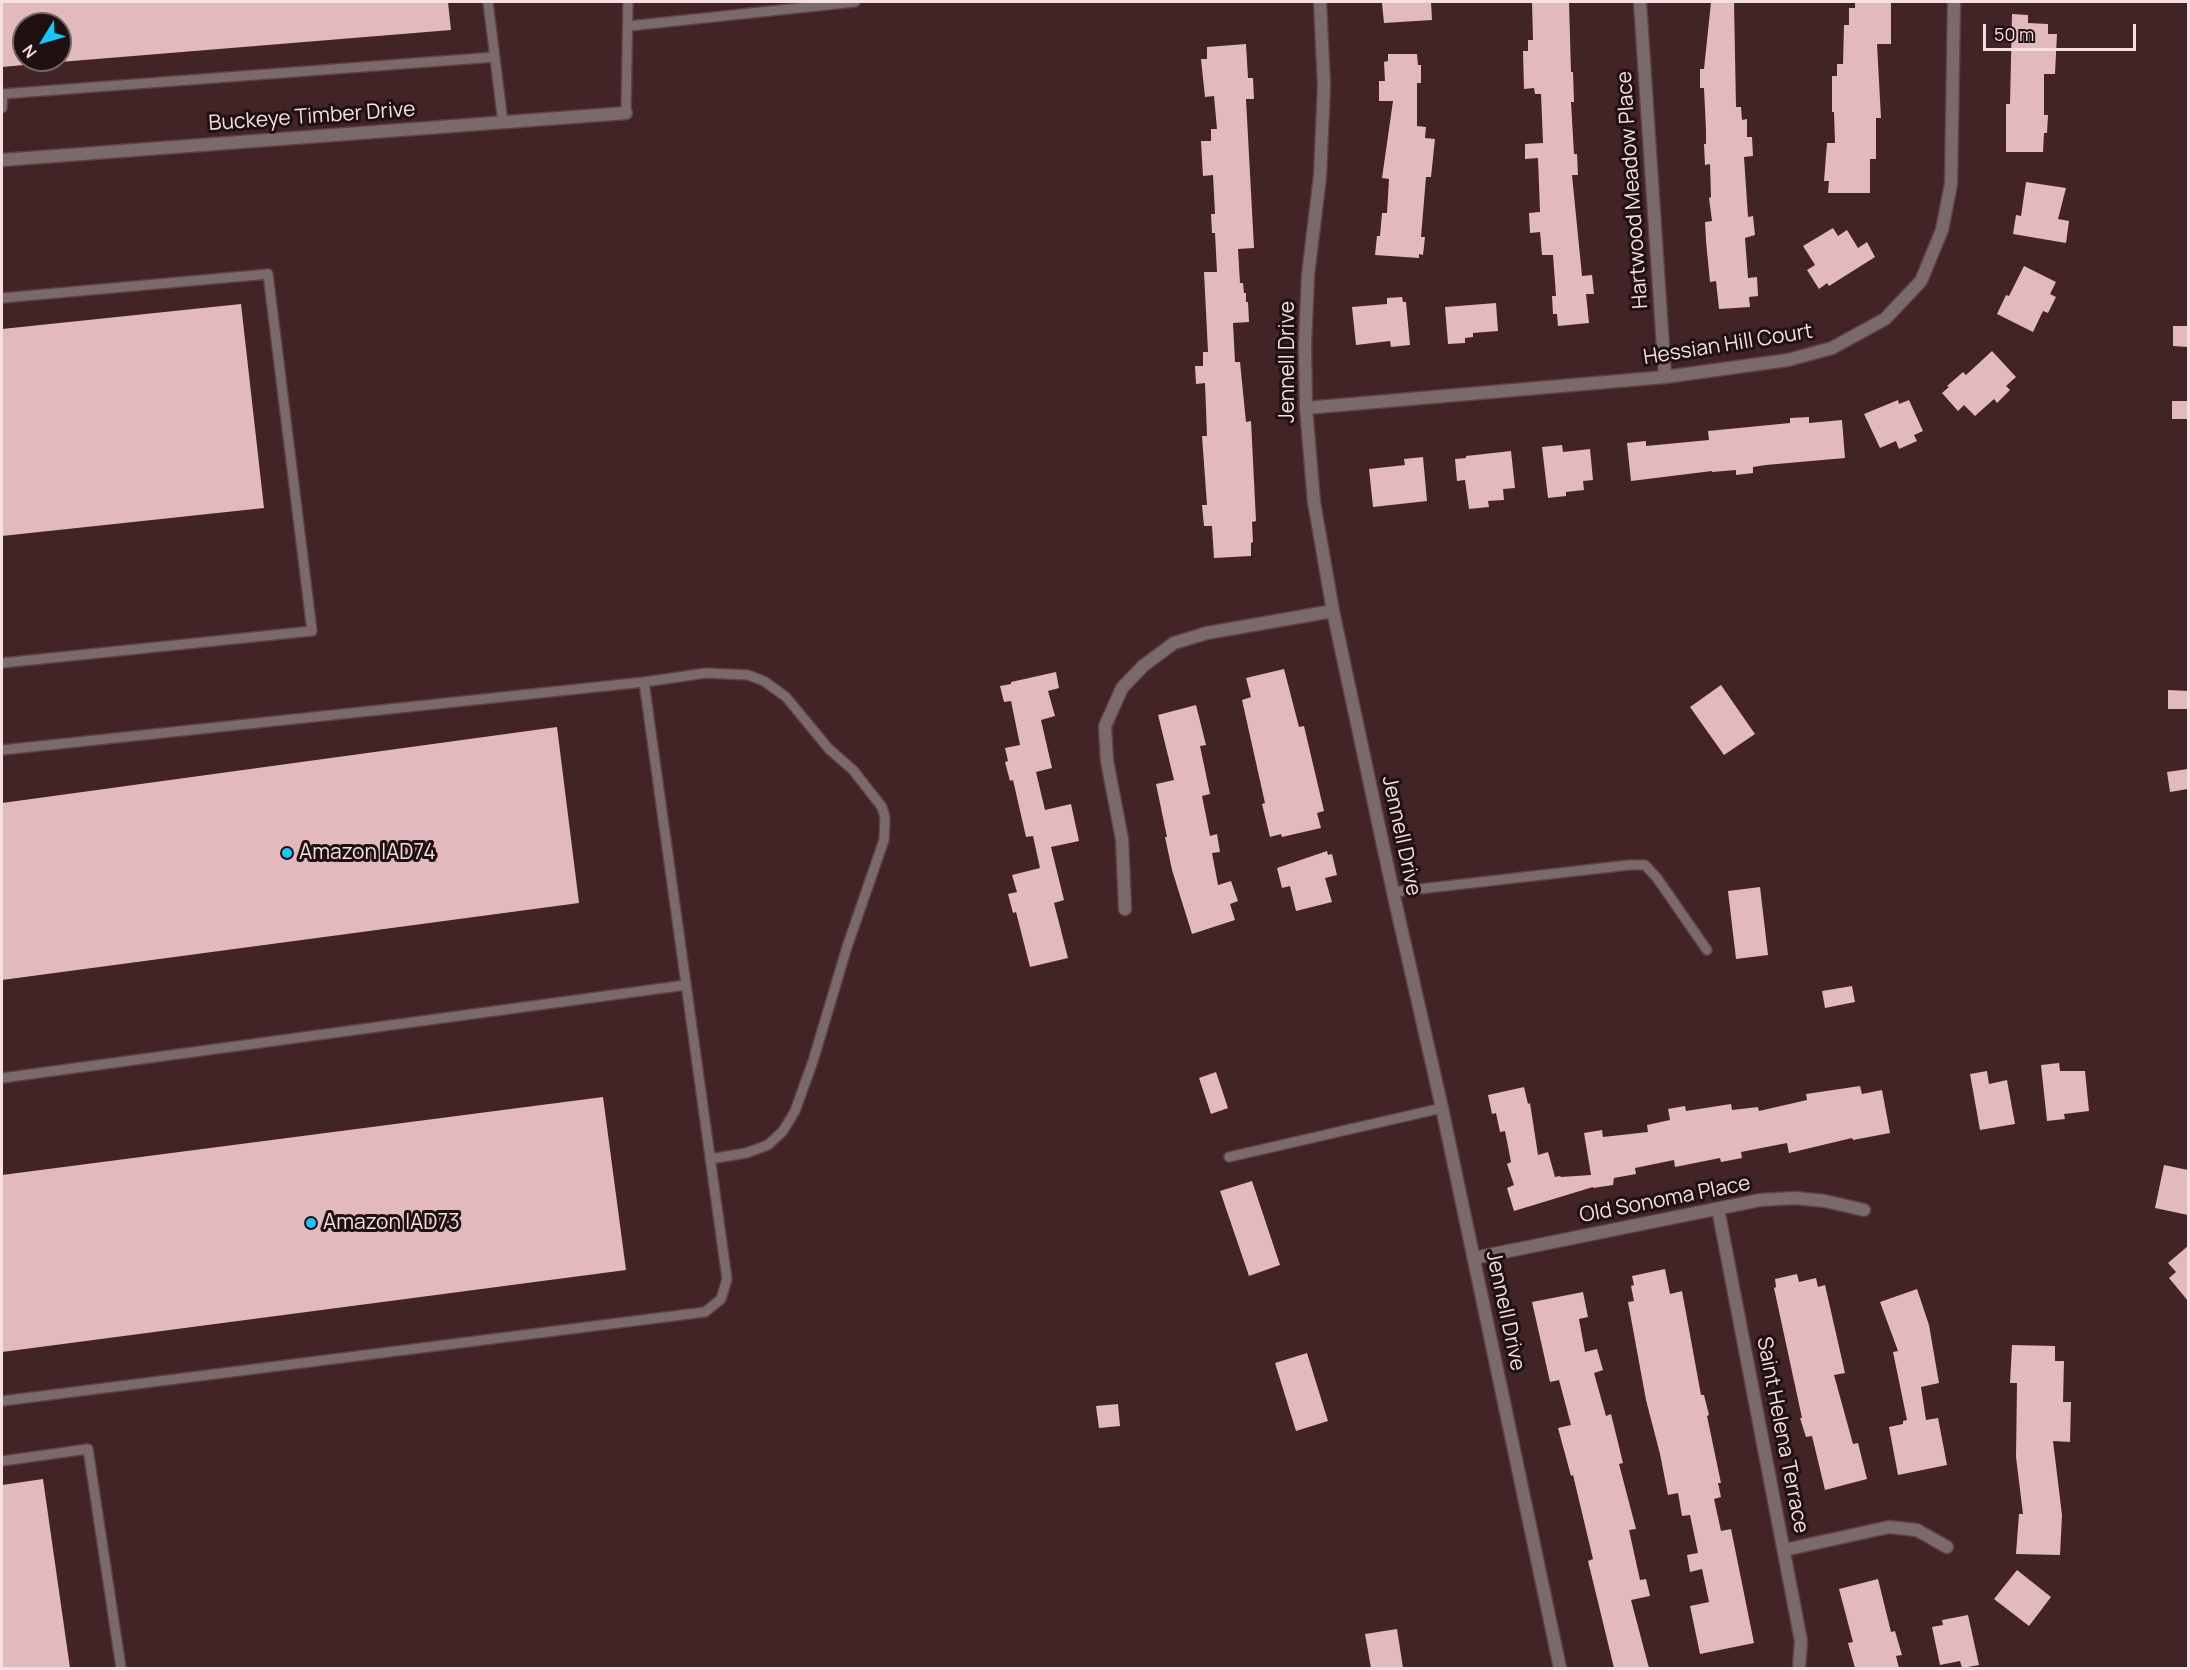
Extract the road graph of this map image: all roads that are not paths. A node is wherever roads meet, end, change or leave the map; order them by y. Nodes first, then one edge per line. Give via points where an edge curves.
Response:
1 (488, 2) edge
2 (628, 2) edge
3 (855, 2) edge
4 (1320, 2) edge
5 (1641, 2) edge
6 (1954, 2) edge
7 (629, 26) junction
8 (495, 57) junction
9 (2, 94) edge
10 (2, 108) edge
11 (626, 113) joint
12 (503, 123) junction
13 (2, 160) edge
14 (2, 298) edge
15 (1665, 377) junction
16 (1306, 408) junction
17 (1333, 611) junction
18 (2, 663) edge
19 (644, 682) junction
20 (2, 750) edge
21 (1393, 892) junction
22 (1125, 909) dead end
23 (1707, 950) dead end
24 (686, 985) junction
25 (2, 1078) edge
26 (1442, 1108) junction
27 (1229, 1157) dead end
28 (710, 1159) junction
29 (1718, 1209) junction
30 (1864, 1210) dead end
31 (1474, 1258) junction
32 (2, 1401) edge
33 (2, 1461) edge
34 (1947, 1547) dead end
35 (1784, 1550) junction
36 (121, 1668) edge
37 (1560, 1668) edge
38 (1799, 1668) edge

1 - 8 lane
2 - 7 lane
3 - 7 lane
4 - 16 street, Jennell Drive via 1324,86 1320,176 1307,298
5 - 15 street, Hartwood Meadow Place
6 - 15 street, Hessian Hill Court via 1951,184 1942,230 1921,281 1885,319 1832,348 1788,360
7 - 11 lane
8 - 9 lane
8 - 12 lane
9 - 10 lane
11 - 12 street, Buckeye Timber Drive
12 - 13 street, Buckeye Timber Drive
14 - 18 lane via 268,274 312,631
15 - 16 street, Hessian Hill Court
16 - 17 street, Jennell Drive via 1314,502
17 - 21 street, Jennell Drive
17 - 22 street via 1207,633 1174,643 1122,688 1105,726 1107,761 1123,847
19 - 20 lane
19 - 24 lane
19 - 28 lane via 706,673 748,675 764,681 786,698 853,770 885,816 884,840 795,1111 783,1131 768,1145
21 - 23 lane via 1645,865
21 - 26 street, Jennell Drive
24 - 25 lane
24 - 28 lane
26 - 27 lane
26 - 31 street, Jennell Drive
28 - 32 lane via 727,1279 722,1299 705,1312
29 - 30 street, Old Sonoma Place via 1795,1198
29 - 31 street, Old Sonoma Place
29 - 35 street, Saint Helena Terrace
31 - 37 street, Jennell Drive
33 - 36 lane via 88,1449
34 - 35 street via 1917,1530 1889,1527
35 - 38 street, Saint Helena Terrace via 1802,1641

